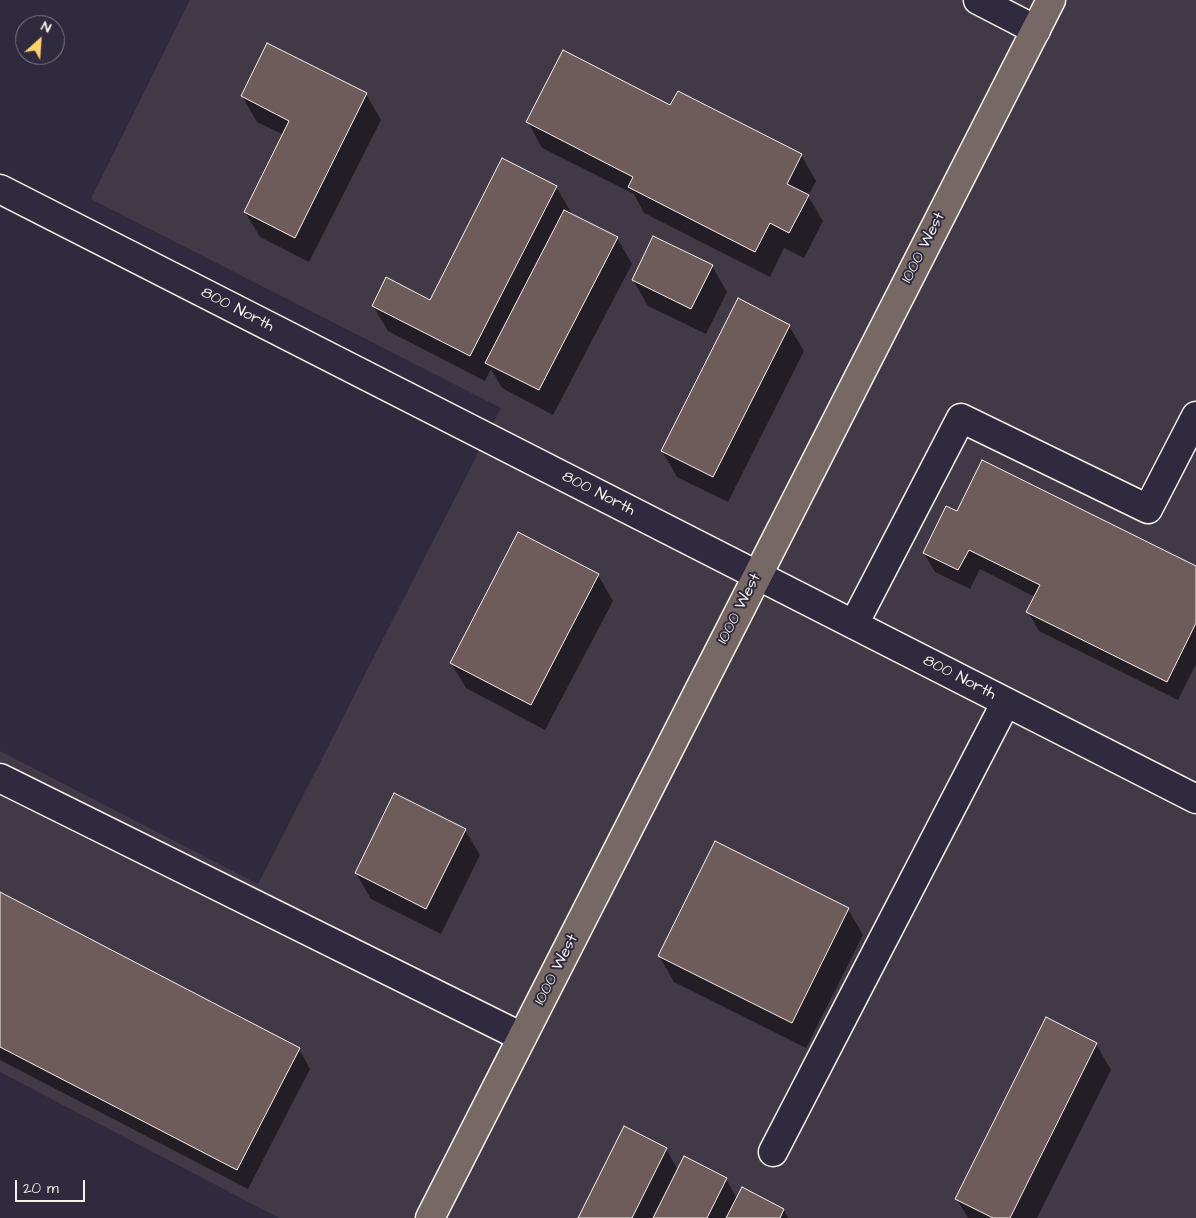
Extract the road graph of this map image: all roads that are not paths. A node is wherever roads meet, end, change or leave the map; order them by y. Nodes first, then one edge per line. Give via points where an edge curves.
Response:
1 (978, 0) edge
2 (1051, 0) edge
3 (1036, 30) junction
4 (0, 189) edge
5 (1196, 416) edge
6 (758, 575) junction
7 (854, 624) junction
8 (1006, 702) junction
9 (0, 778) edge
10 (1196, 799) edge
11 (522, 1037) junction
12 (773, 1152) dead end
13 (430, 1218) edge

1 - 3 street
2 - 3 main road, 1000 West
3 - 6 main road, 1000 West
4 - 6 street, 800 North
5 - 7 street via 1148,509 961,418
6 - 7 street, 800 North
6 - 11 main road, 1000 West
7 - 8 street, 800 North
8 - 10 street, 800 North
8 - 12 street
9 - 11 street
11 - 13 main road, 1000 West

